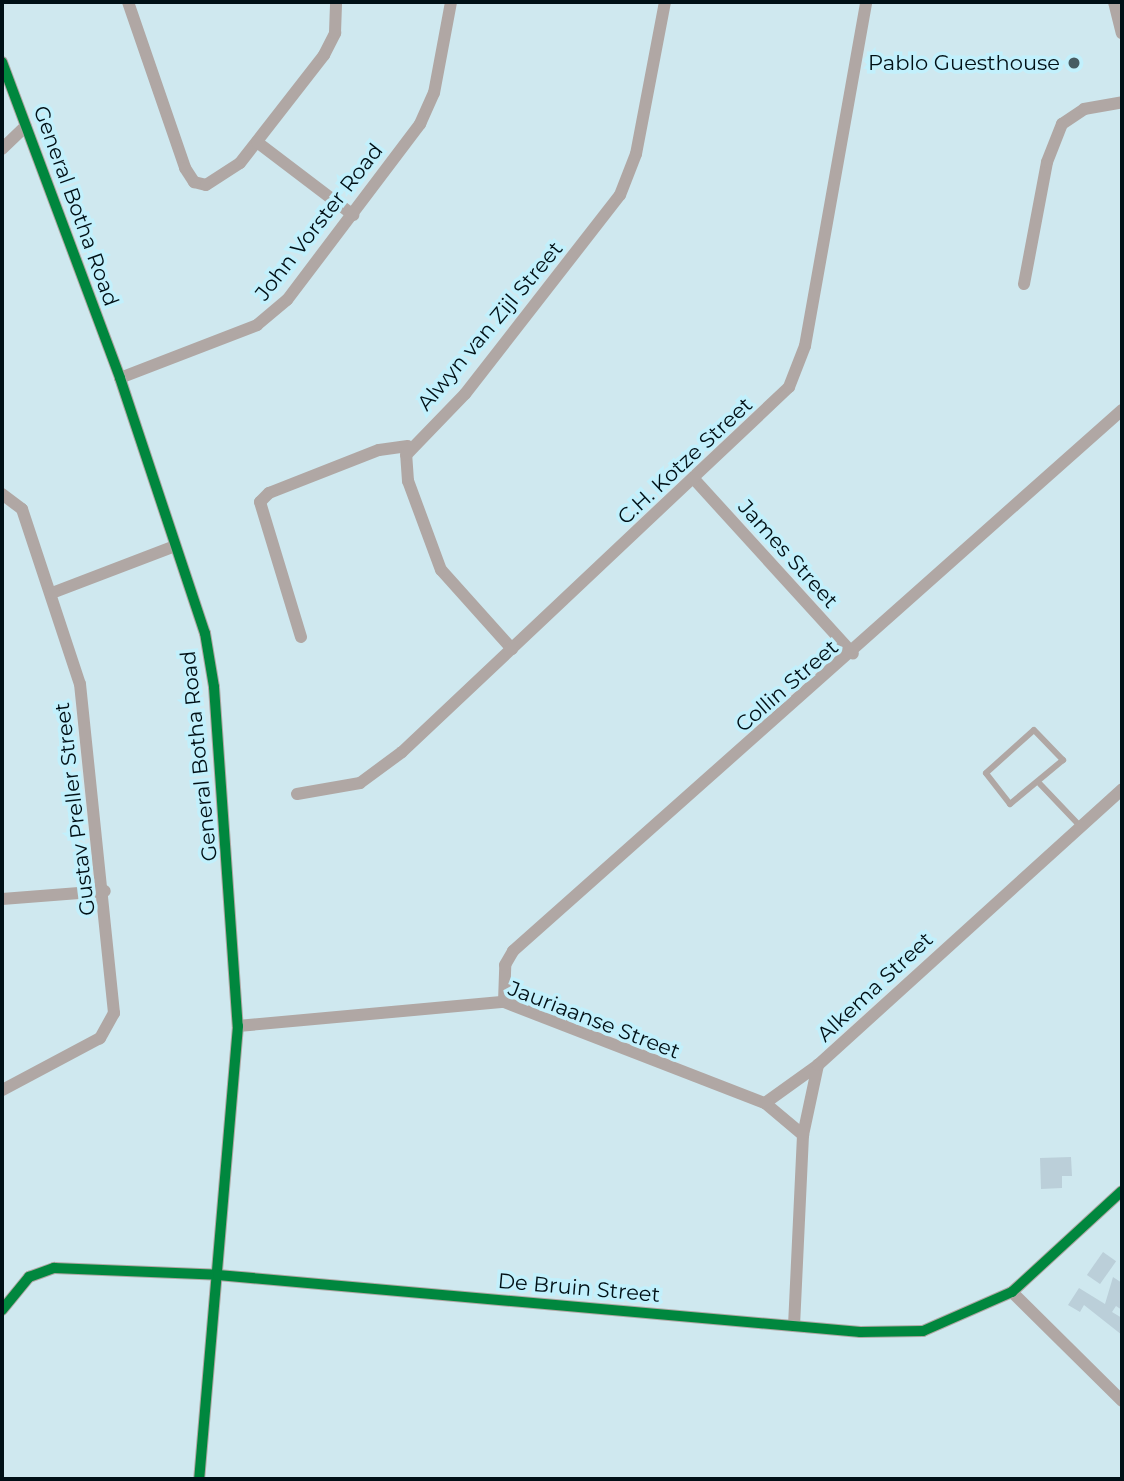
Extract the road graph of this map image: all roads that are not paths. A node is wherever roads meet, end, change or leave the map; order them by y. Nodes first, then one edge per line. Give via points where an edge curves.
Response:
1 (128, 2) edge
2 (336, 2) edge
3 (451, 2) edge
4 (665, 2) edge
5 (866, 2) edge
6 (1114, 2) edge
7 (1122, 33) edge
8 (2, 62) edge
9 (1122, 102) edge
10 (26, 126) junction
11 (257, 142) junction
12 (2, 149) edge
13 (352, 215) junction
14 (1024, 284) dead end
15 (120, 378) junction
16 (1122, 410) edge
17 (408, 446) junction
18 (694, 479) junction
19 (2, 494) edge
20 (175, 546) junction
21 (52, 593) junction
22 (302, 637) dead end
23 (512, 649) junction
24 (852, 654) junction
25 (1040, 784) junction
26 (1122, 789) edge
27 (297, 794) dead end
28 (1080, 826) junction
29 (105, 891) junction
30 (2, 899) edge
31 (505, 1002) junction
32 (238, 1026) junction
33 (818, 1065) junction
34 (2, 1090) edge
35 (765, 1103) junction
36 (803, 1135) junction
37 (1122, 1191) edge
38 (218, 1276) junction
39 (1012, 1292) junction
40 (2, 1310) edge
41 (794, 1326) junction
42 (1122, 1401) edge
43 (200, 1479) edge

1 - 11 street via 191,178 216,183
2 - 11 street via 331,44
3 - 13 street, John Vorster Road via 428,109
4 - 17 street, Alwyn van Zijl Street via 636,154 620,195 465,394
5 - 18 street, C.H. Kotze Street via 801,362 780,399
6 - 7 street
8 - 10 street, General Botha Road
9 - 14 street via 1084,109 1062,124 1047,162
10 - 12 street
10 - 15 street, General Botha Road
11 - 13 street
13 - 15 street, John Vorster Road via 272,315
15 - 20 street, General Botha Road
16 - 24 street, Collin Street
17 - 22 street via 379,450 269,493 260,502
17 - 23 street via 406,472 432,553 454,589
18 - 23 street, C.H. Kotze Street
18 - 24 street, James Street
19 - 21 street, Gustav Preller Street via 22,509
20 - 21 street
20 - 32 street, General Botha Road via 205,633 214,687
21 - 29 street, Gustav Preller Street via 80,684
23 - 27 street, C.H. Kotze Street via 375,774 360,783
24 - 31 street, Collin Street via 513,951 505,965
25 - 25 lane via 1010,804 986,773 1034,730 1063,759
25 - 28 lane
26 - 28 street, Alkema Street
28 - 33 street, Alkema Street
29 - 30 street
29 - 34 street, Gustav Preller Street via 111,1024 78,1053
31 - 32 street, Jauriaanse Street
31 - 35 street, Jauriaanse Street
32 - 38 street, General Botha Road
33 - 35 street
33 - 36 street, Alkema Street
35 - 36 street, Jauriaanse Street
36 - 41 street, Alkema Street
37 - 39 street, De Bruin Street
38 - 40 street, De Bruin Street via 54,1268 29,1277
38 - 41 street, De Bruin Street
38 - 43 street, General Botha Road
39 - 41 street, De Bruin Street via 923,1331
39 - 42 street

